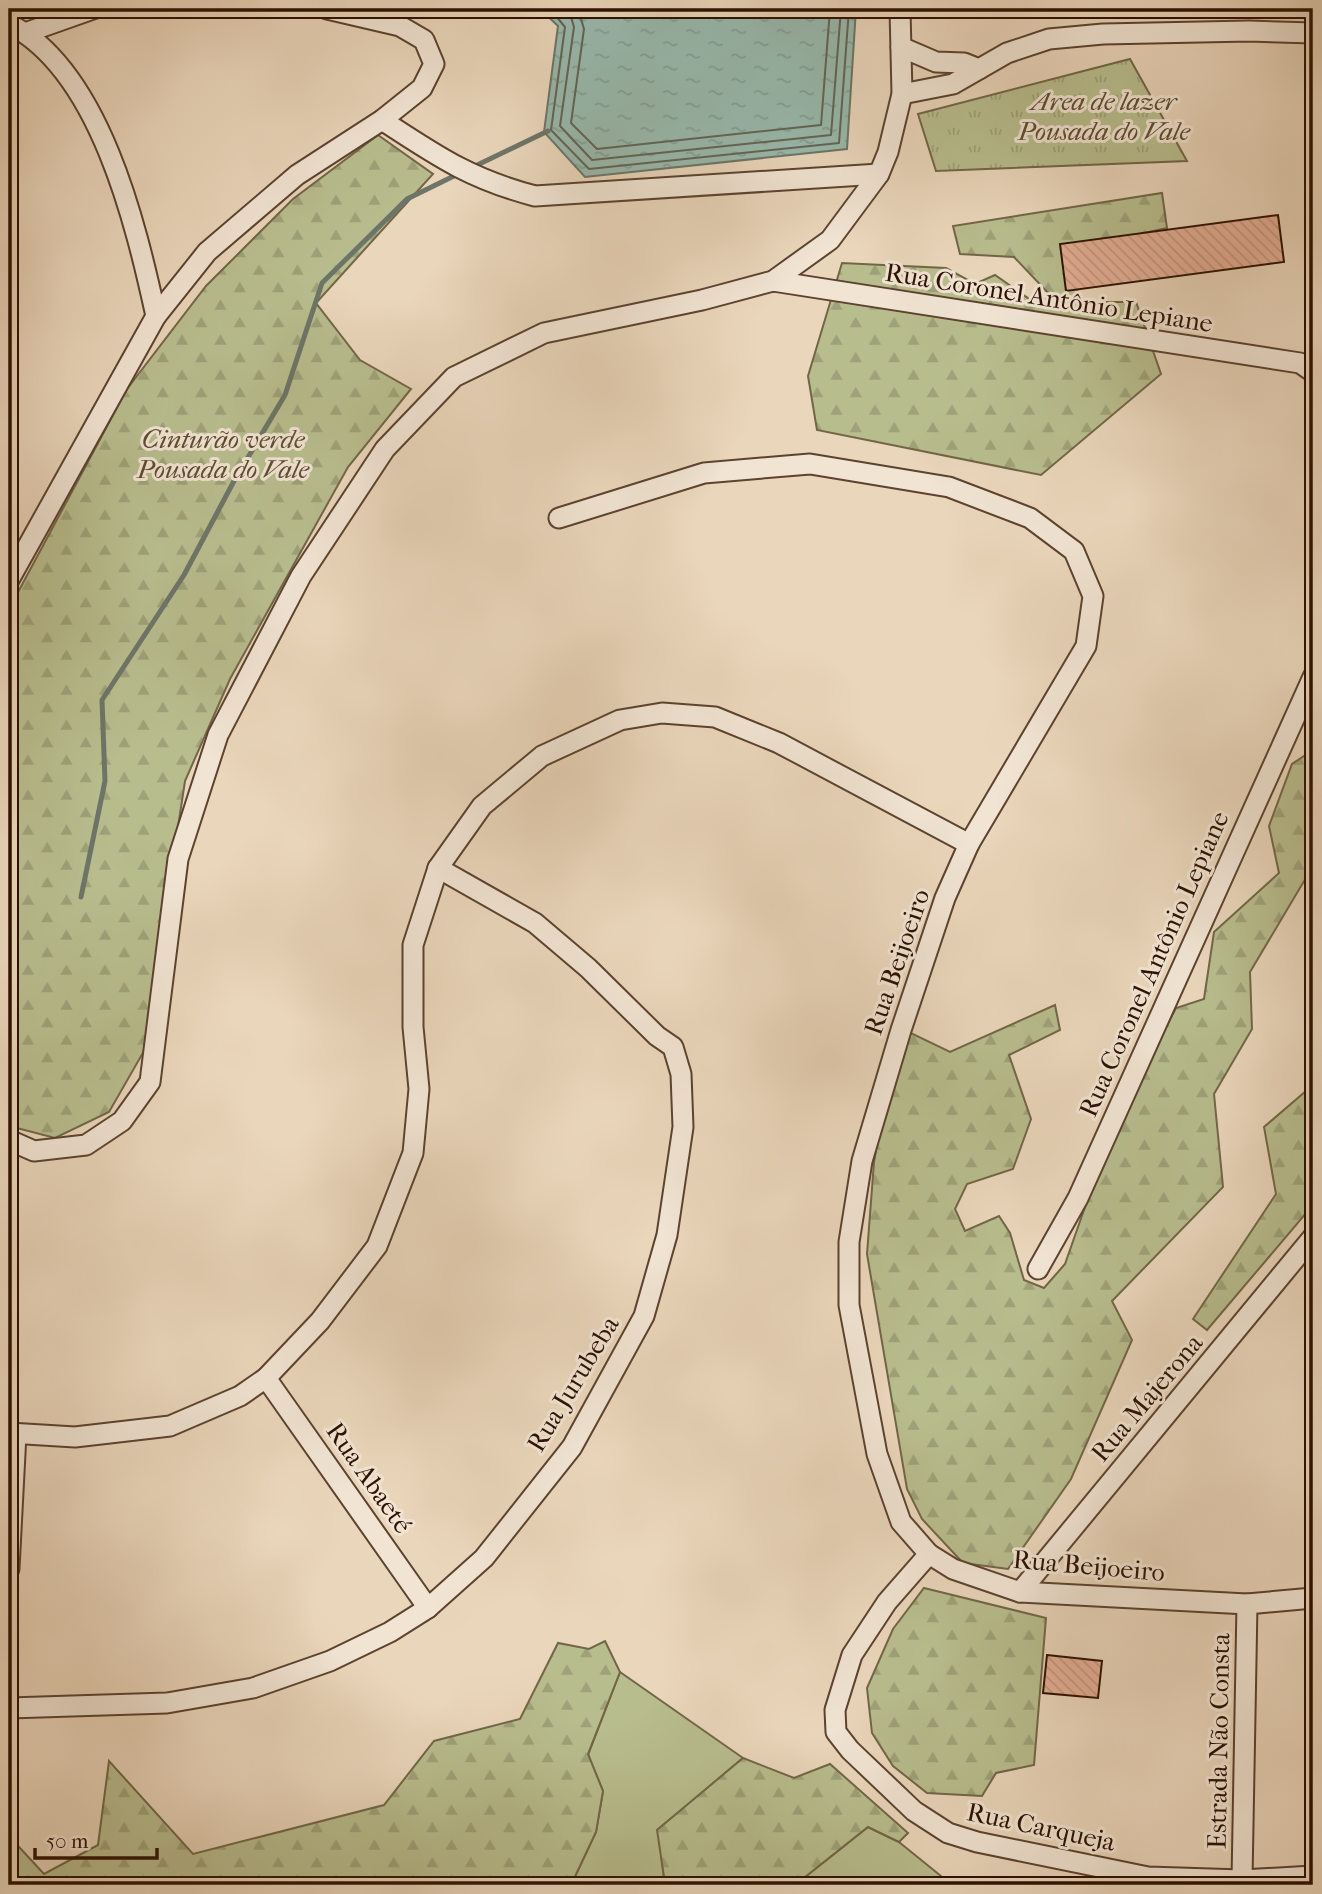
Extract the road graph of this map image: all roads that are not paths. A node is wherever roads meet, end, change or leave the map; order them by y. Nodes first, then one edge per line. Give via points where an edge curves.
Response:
1 (93, 9) edge
2 (327, 9) edge
3 (900, 9) edge
4 (17, 29) edge
5 (1313, 33) edge
6 (901, 47) junction
7 (979, 69) junction
8 (902, 94) junction
9 (382, 120) junction
10 (879, 174) junction
11 (773, 281) junction
12 (156, 316) junction
13 (1313, 372) edge
14 (559, 518) dead end
15 (9, 580) edge
16 (1313, 677) edge
17 (969, 844) junction
18 (438, 868) junction
19 (9, 1140) edge
20 (1313, 1237) edge
21 (1038, 1269) dead end
22 (266, 1378) junction
23 (12, 1434) edge
24 (929, 1554) junction
25 (9, 1569) edge
26 (1020, 1592) junction
27 (1313, 1598) edge
28 (1247, 1604) junction
29 (428, 1608) junction
30 (9, 1708) edge
31 (1313, 1877) edge
32 (1242, 1880) junction

1 - 4 street
2 - 9 street via 400,26 424,40 434,64 422,88
3 - 6 street
4 - 12 street via 55,62 90,113 117,170 139,238
5 - 7 street via 1103,34 1049,39 1007,52
6 - 7 street via 936,62 964,63
6 - 8 street
7 - 8 street via 953,83
8 - 10 street
9 - 10 street via 451,165 490,184 534,196
9 - 12 street via 297,176 207,252
10 - 11 street via 830,240
11 - 13 street, Rua Coronel Antônio Lepiane via 1300,363
11 - 19 street via 544,333 454,377 385,449 302,576 218,735 178,859 150,1082 122,1121 86,1145 34,1151
12 - 15 street
14 - 17 street, Rua Beijoeiro via 704,473 810,464 949,487 1030,518 1074,551 1093,596 1086,646
16 - 21 street, Rua Coronel Antônio Lepiane via 1078,1198
17 - 18 street via 745,727 715,717 662,713 620,720 542,757 482,806
17 - 24 street, Rua Beijoeiro via 945,898 901,1030 862,1161 849,1242 849,1305 877,1454 901,1522
18 - 22 street via 413,944 419,1089 413,1153 377,1245 320,1321
18 - 29 street, Rua Jurubeba via 535,923 673,1047 681,1074 682,1127 667,1235 644,1316 572,1447 484,1558
20 - 26 street, Rua Majerona
22 - 23 street via 240,1396 170,1426 75,1437
22 - 29 street, Rua Abaeté
23 - 25 street
24 - 26 street, Rua Beijoeiro via 953,1569
24 - 32 street, Rua Carqueja via 887,1602 852,1655 841,1688 836,1732 866,1767 914,1811 948,1833 977,1842 1148,1877
26 - 28 street, Rua Beijoeiro
27 - 28 street, Rua Beijoeiro
28 - 32 street, Estrada Não Consta
29 - 30 street, Rua Jurubeba via 330,1661 253,1688 167,1703
31 - 32 street, Rua Carqueja

